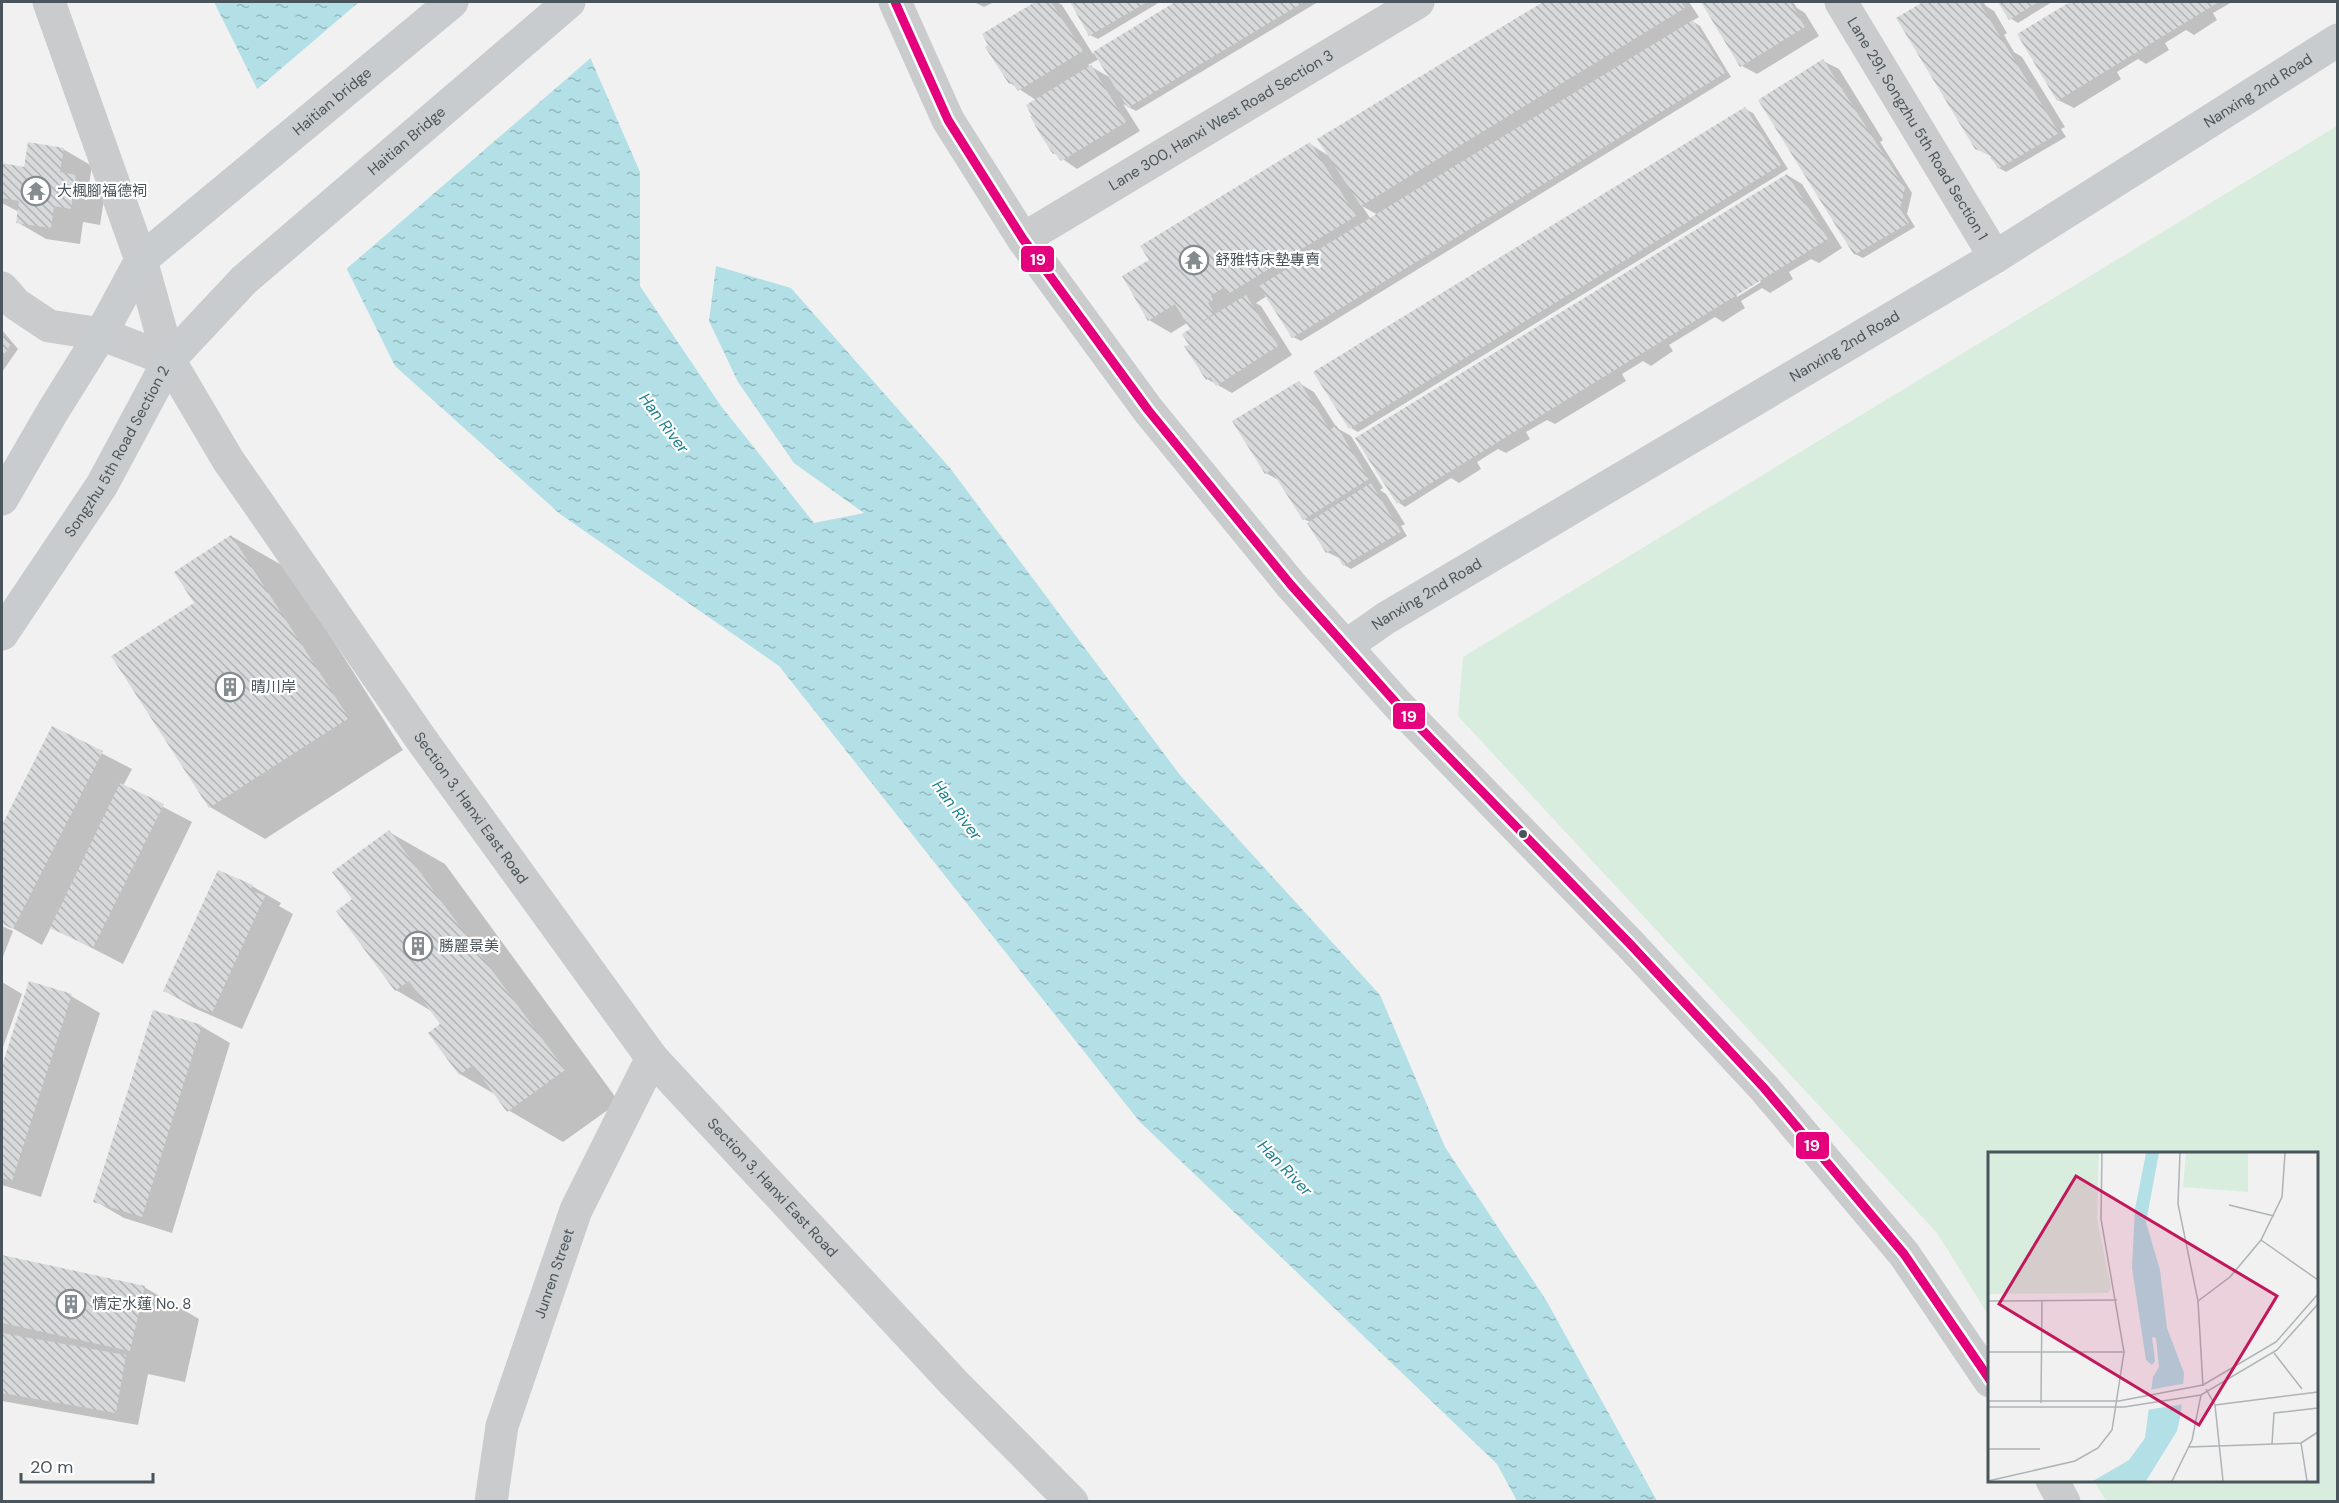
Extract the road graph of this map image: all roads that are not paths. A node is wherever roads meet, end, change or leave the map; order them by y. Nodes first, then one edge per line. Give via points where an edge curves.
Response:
1 (49, 2) edge
2 (452, 2) edge
3 (569, 2) edge
4 (895, 2) edge
5 (1418, 2) edge
6 (1841, 2) edge
7 (2337, 40) edge
8 (1023, 238) junction
9 (1995, 257) junction
10 (141, 260) junction
11 (244, 280) joint
12 (2, 288) edge
13 (101, 334) junction
14 (169, 360) junction
15 (2, 499) edge
16 (2, 634) edge
17 (1346, 646) junction
18 (652, 1058) junction
19 (1988, 1380) edge
20 (2053, 1482) edge
21 (490, 1502) edge
22 (1072, 1502) edge
23 (2064, 1502) edge

1 - 10 street, Section 3, Hanxi East Road
2 - 10 street, Haitian bridge
3 - 11 street, Haitian Bridge
4 - 8 street via 948,120
5 - 8 street, Lane 300, Hanxi West Road Section 3
6 - 9 street, Lane 291, Songzhu 5th Road Section 1
7 - 9 street, Nanxing 2nd Road
8 - 17 street via 1148,410
9 - 17 street, Nanxing 2nd Road via 1396,612
10 - 13 street
10 - 14 street, Section 3, Hanxi East Road
11 - 14 street, Songzhu 5th Road Section 2
12 - 13 street via 16,304 49,326
13 - 14 street
13 - 15 street
14 - 16 street, Songzhu 5th Road Section 2 via 102,485
14 - 18 street, Section 3, Hanxi East Road via 228,460 407,720
17 - 19 street via 1764,1088 1904,1254
18 - 21 street, Junren Street via 576,1210 502,1426
18 - 22 street, Section 3, Hanxi East Road via 954,1383
20 - 23 street

